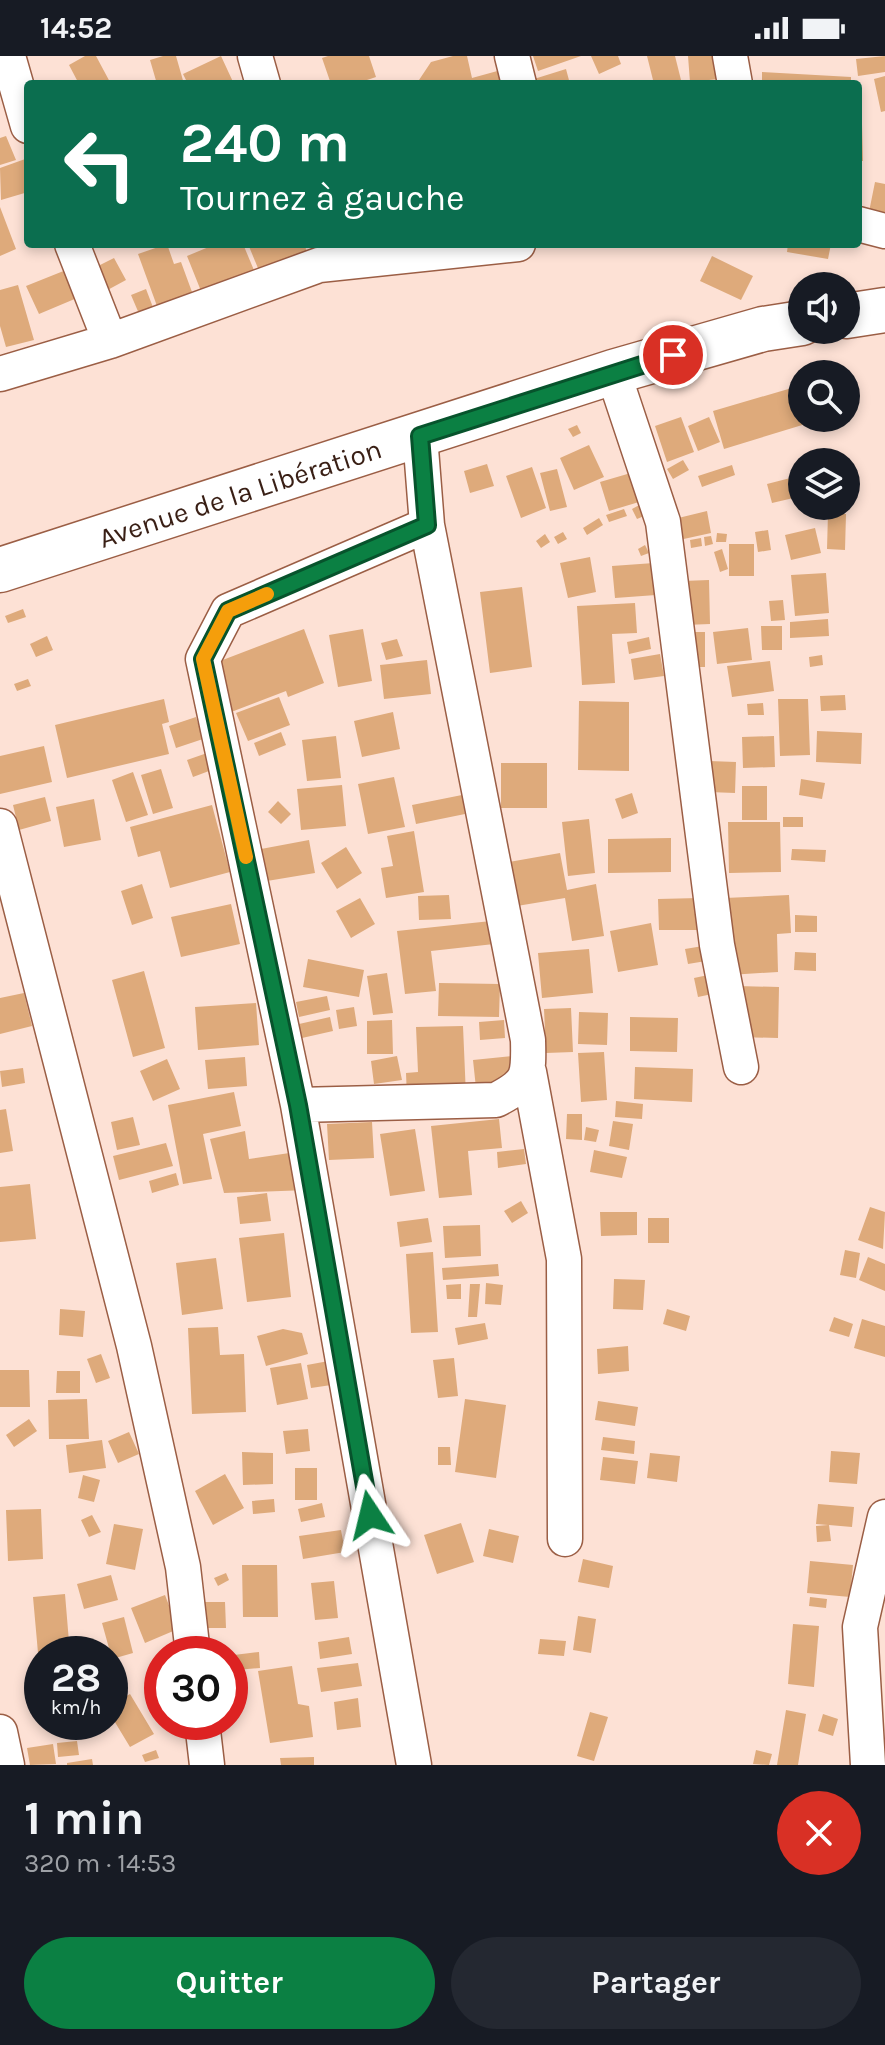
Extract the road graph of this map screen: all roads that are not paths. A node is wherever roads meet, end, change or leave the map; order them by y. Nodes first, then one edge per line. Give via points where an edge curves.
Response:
1 (8, 56) edge
2 (255, 56) edge
3 (512, 56) edge
4 (730, 56) edge
5 (262, 80) edge
6 (518, 80) edge
7 (734, 80) edge
8 (24, 112) edge
9 (862, 225) edge
10 (885, 231) edge
11 (74, 248) edge
12 (437, 248) edge
13 (316, 254) edge
14 (885, 310) edge
15 (860, 314) edge
16 (788, 325) edge
17 (110, 341) junction
18 (613, 372) junction
19 (0, 374) edge
20 (420, 436) junction
21 (427, 525) junction
22 (0, 570) edge
23 (0, 826) edge
24 (741, 1067) dead end
25 (529, 1072) junction
26 (298, 1105) junction
27 (885, 1517) edge
28 (565, 1539) dead end
29 (191, 1636) edge
30 (0, 1732) edge
31 (204, 1740) edge
32 (7, 1765) edge
33 (207, 1765) edge
34 (414, 1765) edge
35 (868, 1765) edge

1 - 8 street
2 - 5 street
3 - 6 street
4 - 7 street
9 - 10 street
11 - 17 street
12 - 13 street
13 - 17 street
14 - 15 highway
16 - 18 highway, Avenue de la Libération
17 - 19 street
18 - 20 highway, Avenue de la Libération
18 - 24 street via 663,522 717,945
20 - 21 street
20 - 22 highway, Avenue de la Libération
21 - 25 street via 528,1040
21 - 26 street via 228,611 203,659
23 - 29 street via 134,1346 183,1567
25 - 26 street via 519,1088 496,1100
25 - 28 street via 564,1259
26 - 34 street
27 - 35 street via 860,1627
30 - 32 street
31 - 33 street

